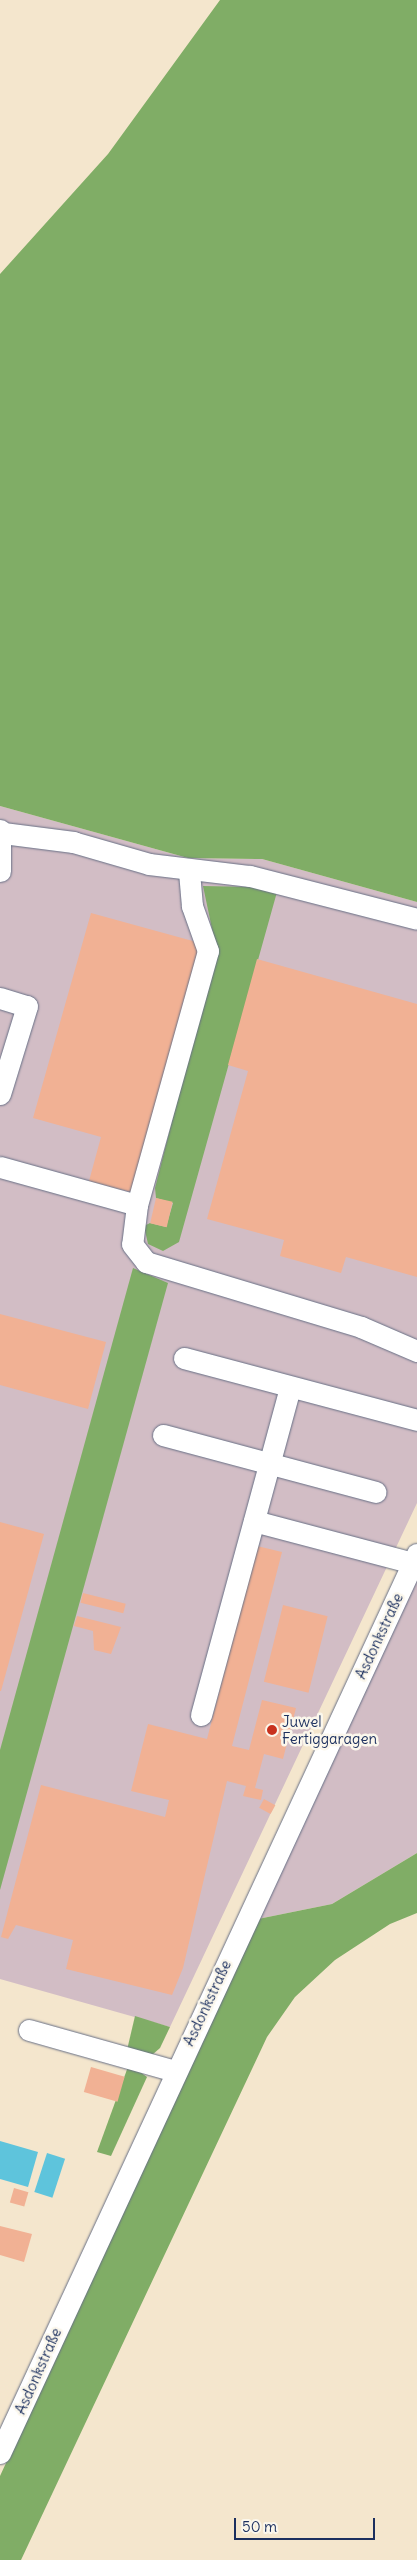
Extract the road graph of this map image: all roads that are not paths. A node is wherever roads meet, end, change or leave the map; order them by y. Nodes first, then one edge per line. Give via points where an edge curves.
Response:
1 (1, 832) edge
2 (189, 870) junction
3 (0, 871) edge
4 (417, 919) edge
5 (0, 998) edge
6 (0, 1094) edge
7 (0, 1167) edge
8 (137, 1205) junction
9 (417, 1351) edge
10 (184, 1358) dead end
11 (290, 1386) junction
12 (417, 1420) edge
13 (163, 1435) dead end
14 (269, 1464) junction
15 (375, 1492) dead end
16 (254, 1521) junction
17 (415, 1558) edge
18 (201, 1716) dead end
19 (29, 2030) dead end
20 (175, 2071) junction
21 (0, 2453) edge

1 - 2 street via 73,842
1 - 3 street
2 - 4 street via 266,880
2 - 8 street via 192,906 208,951
5 - 6 street via 27,1006
7 - 8 street
8 - 9 street via 132,1244 146,1262 361,1327 384,1341
10 - 11 street
11 - 12 street
11 - 14 street
13 - 14 street
14 - 15 street
14 - 16 street
16 - 17 street
16 - 18 street
17 - 20 street, Asdonkstraße
19 - 20 street
20 - 21 street, Asdonkstraße

